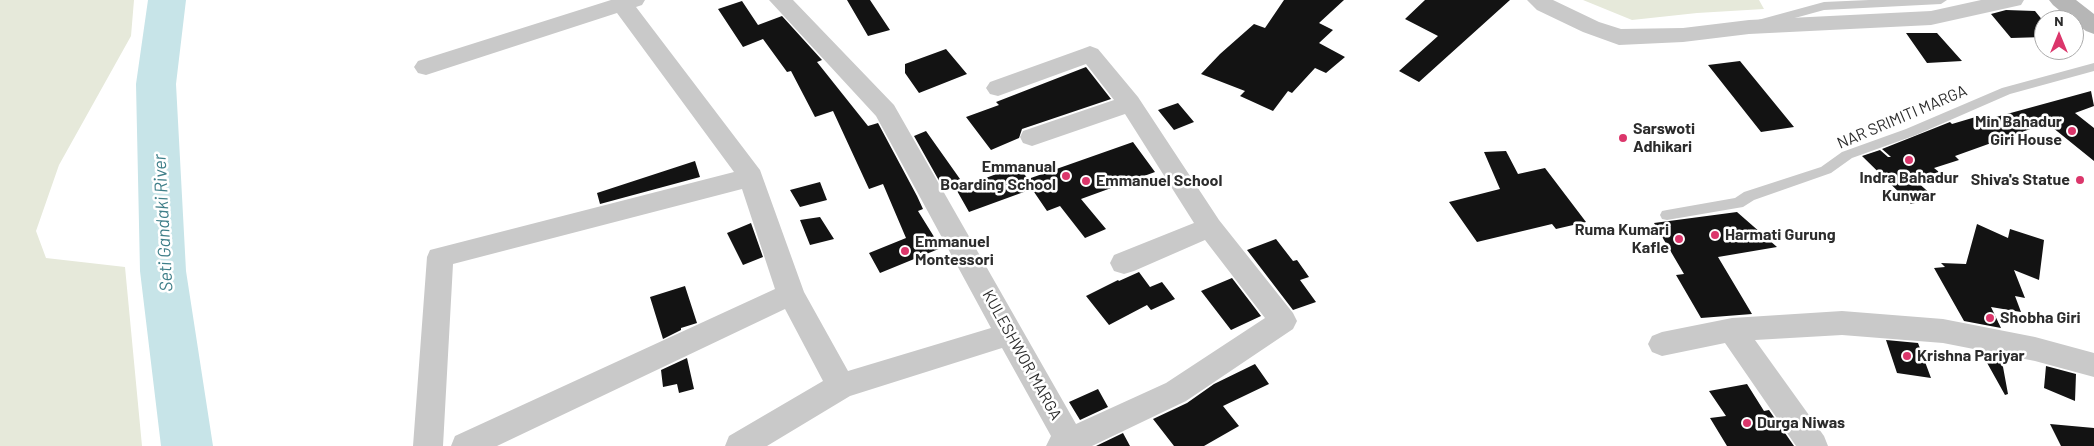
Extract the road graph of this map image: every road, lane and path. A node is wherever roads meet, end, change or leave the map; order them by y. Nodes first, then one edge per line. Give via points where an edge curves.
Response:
1 (780, 0) edge
2 (1538, 0) edge
3 (1941, 0) edge
4 (2013, 0) edge
5 (2061, 0) edge
6 (628, 2) edge
7 (2094, 26) edge
8 (1749, 27) junction
9 (426, 66) dead end
10 (2094, 67) edge
11 (998, 88) dead end
12 (1130, 103) junction
13 (1032, 137) dead end
14 (751, 177) junction
15 (1666, 215) dead end
16 (1210, 227) junction
17 (1124, 263) dead end
18 (791, 294) junction
19 (1732, 330) junction
20 (1010, 334) junction
21 (1662, 344) dead end
22 (2094, 365) edge
23 (841, 386) junction
24 (1068, 445) edge
25 (428, 446) edge
26 (466, 446) edge
27 (740, 446) edge
28 (1813, 446) edge

1 - 20 street, KULESHWOR MARGA via 885,111
2 - 8 street via 1591,28 1619,37 1683,35
3 - 8 lane via 1824,6
4 - 8 street via 1931,18
5 - 7 main road
6 - 9 street
6 - 14 street
10 - 15 lane, NAR SRIMITI MARGA via 2006,91 1911,132 1847,155 1826,170 1749,196 1738,203
11 - 12 street via 1090,54
12 - 13 street
12 - 16 street
14 - 18 street
14 - 25 street via 440,258
16 - 17 street
16 - 24 street via 1283,321 1176,392
18 - 23 street
18 - 26 street
19 - 21 street
19 - 22 street via 1842,323 1943,331 2036,349
19 - 28 street
20 - 23 street
20 - 24 street, KULESHWOR MARGA
23 - 27 street

